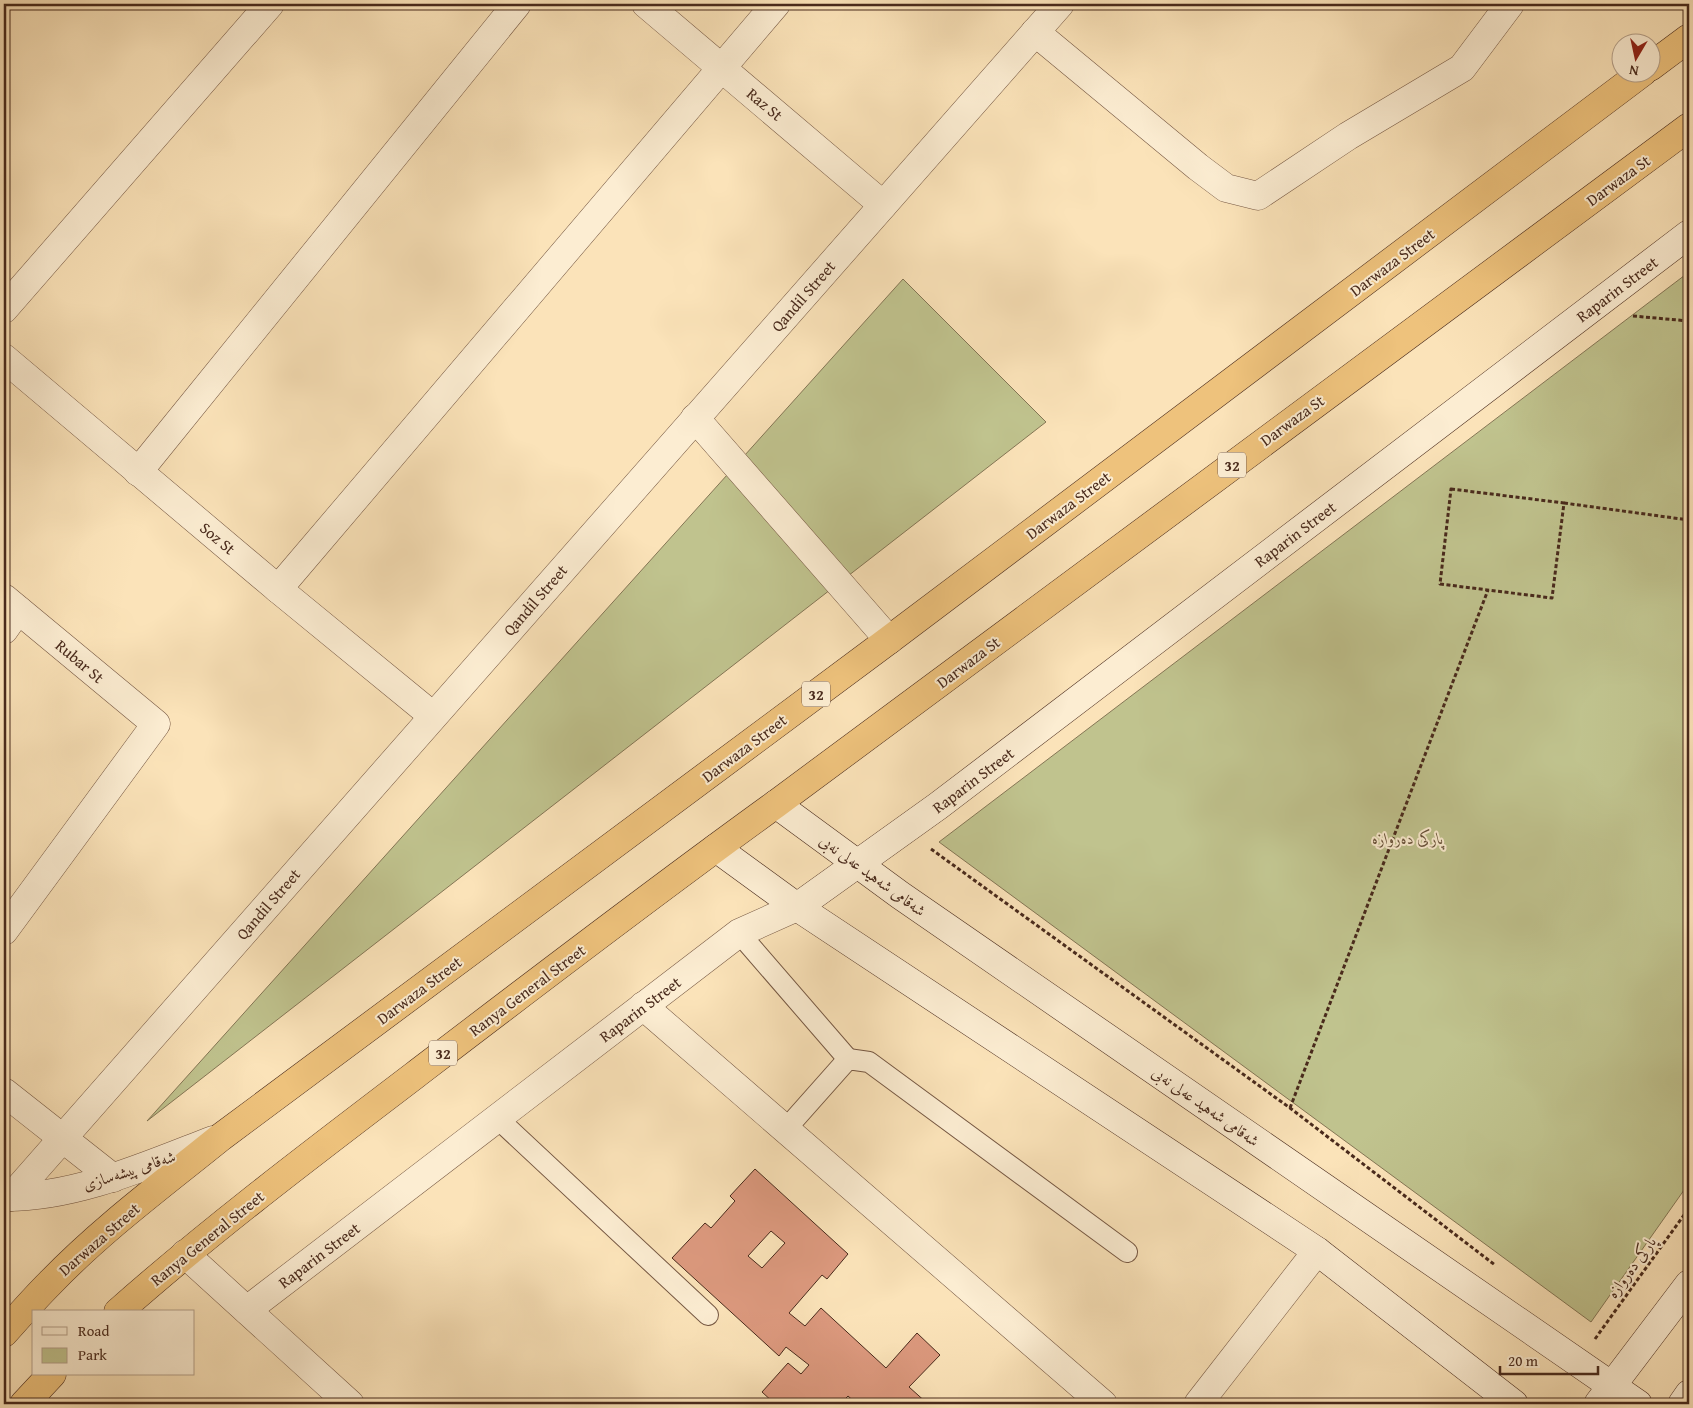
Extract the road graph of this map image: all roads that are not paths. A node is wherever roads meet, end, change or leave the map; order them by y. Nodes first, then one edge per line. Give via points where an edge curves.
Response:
1 (270, 4) edge
2 (517, 4) edge
3 (646, 4) edge
4 (776, 4) edge
5 (1060, 4) edge
6 (1510, 4) edge
7 (1035, 32) junction
8 (1689, 38) edge
9 (1660, 60) edge
10 (721, 68) junction
11 (1630, 82) edge
12 (1689, 127) edge
13 (883, 205) junction
14 (1689, 234) edge
15 (4, 309) edge
16 (4, 358) edge
17 (695, 418) junction
18 (138, 472) junction
19 (278, 589) junction
20 (9, 612) edge
21 (889, 640) junction
22 (433, 716) junction
23 (776, 804) junction
24 (716, 848) junction
25 (857, 865) junction
26 (797, 907) junction
27 (4, 931) edge
28 (739, 933) junction
29 (643, 1006) junction
30 (848, 1059) junction
31 (4, 1092) edge
32 (497, 1118) junction
33 (785, 1130) junction
34 (221, 1137) junction
35 (62, 1139) junction
36 (114, 1178) junction
37 (7, 1197) edge
38 (1317, 1251) junction
39 (1127, 1252) dead end
40 (185, 1254) junction
41 (1689, 1284) edge
42 (120, 1310) edge
43 (247, 1310) junction
44 (708, 1315) dead end
45 (4, 1333) edge
46 (50, 1376) edge
47 (1689, 1394) edge
48 (1605, 1395) edge
49 (24, 1404) edge
50 (350, 1404) edge
51 (1103, 1404) edge
52 (1198, 1404) edge
53 (1514, 1404) edge
54 (1638, 1404) edge
55 (1682, 1404) edge

1 - 15 street
2 - 18 street
3 - 10 street, Raz St
4 - 10 street
5 - 7 street, Qandil Street
6 - 7 street via 1462,68 1348,136 1258,196 1226,188
7 - 13 street, Qandil Street
8 - 9 highway
10 - 13 street, Raz St
10 - 19 street
11 - 21 highway, Darwaza Street / 32
12 - 23 highway, Darwaza St / 32
13 - 17 street, Qandil Street
14 - 25 street, Raparin Street
16 - 18 street, Soz St
17 - 21 street
17 - 22 street, Qandil Street
18 - 19 street, Soz St
19 - 22 street, Soz St
20 - 27 street, Rubar St via 156,724
21 - 34 highway, Darwaza Street / 32
22 - 35 street, Qandil Street
23 - 24 highway, Ranya General Street / 32
23 - 25 street, شەقامی شەهید عەلی نەبی
24 - 26 street
24 - 40 highway, Ranya General Street / 32 via 496,1013
25 - 26 street, Raparin Street
25 - 48 street, شەقامی شەهید عەلی نەبی
26 - 28 street, Raparin Street
26 - 38 street
28 - 29 street, Raparin Street
28 - 30 lane
29 - 32 street, Raparin Street
29 - 33 street
30 - 33 lane
30 - 39 lane via 869,1062
31 - 35 street
32 - 43 street, Raparin Street
32 - 44 lane
33 - 51 street
34 - 36 street, شەقامی پیشەسازی
34 - 45 highway, Darwaza Street / 32 via 82,1252
35 - 36 street
35 - 37 street, Qandil Street
36 - 37 street, شەقامی پیشەسازی via 45,1193
38 - 52 street
38 - 53 street
40 - 42 highway, Ranya General Street / 32
40 - 43 street
41 - 48 street
43 - 50 street
46 - 49 highway
47 - 55 street
48 - 54 street, شەقامی شەهید عەلی نەبی

